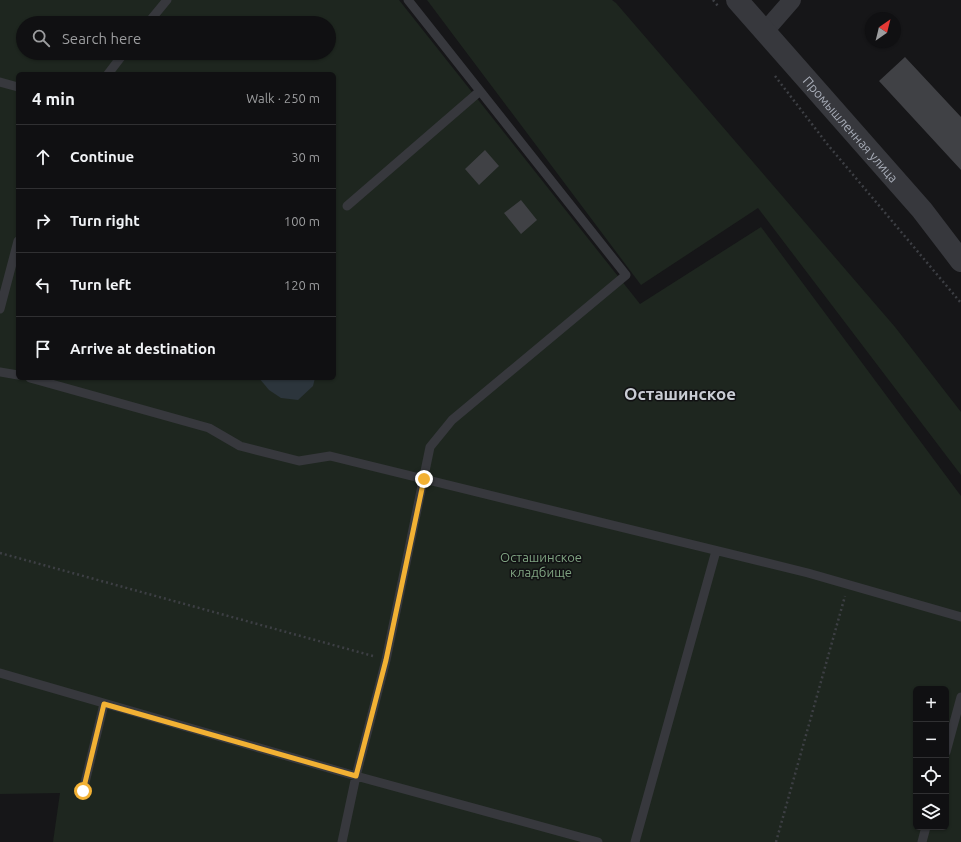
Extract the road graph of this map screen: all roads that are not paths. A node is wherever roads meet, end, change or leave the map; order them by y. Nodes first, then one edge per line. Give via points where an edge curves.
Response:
1 (167, 0) edge
2 (408, 0) edge
3 (792, 0) edge
4 (730, 6) edge
5 (154, 16) edge
6 (765, 31) junction
7 (119, 60) edge
8 (110, 72) edge
9 (0, 82) edge
10 (16, 86) edge
11 (480, 91) junction
12 (347, 206) dead end
13 (16, 249) edge
14 (961, 261) edge
15 (0, 309) edge
16 (0, 372) edge
17 (16, 375) edge
18 (37, 380) edge
19 (424, 479) junction
20 (716, 551) junction
21 (961, 617) edge
22 (0, 673) edge
23 (961, 697) edge
24 (104, 704) junction
25 (949, 741) edge
26 (356, 776) junction
27 (83, 791) dead end
28 (925, 830) edge
29 (342, 842) edge
30 (598, 842) edge
31 (635, 842) edge
32 (922, 842) edge

1 - 5 lane
2 - 11 lane
3 - 6 street
4 - 6 street, Промышленная улица
6 - 14 street, Промышленная улица via 922,210
7 - 8 lane
9 - 10 lane
11 - 12 lane
11 - 19 lane via 626,275 452,420 430,447
13 - 15 lane
16 - 17 lane
18 - 19 lane via 209,428 240,446 298,461 330,456
19 - 20 lane
19 - 26 lane via 386,660
20 - 21 lane via 808,573
20 - 31 lane
22 - 24 lane
23 - 25 lane
24 - 26 lane
24 - 27 lane
26 - 29 lane
26 - 30 lane
28 - 32 lane

